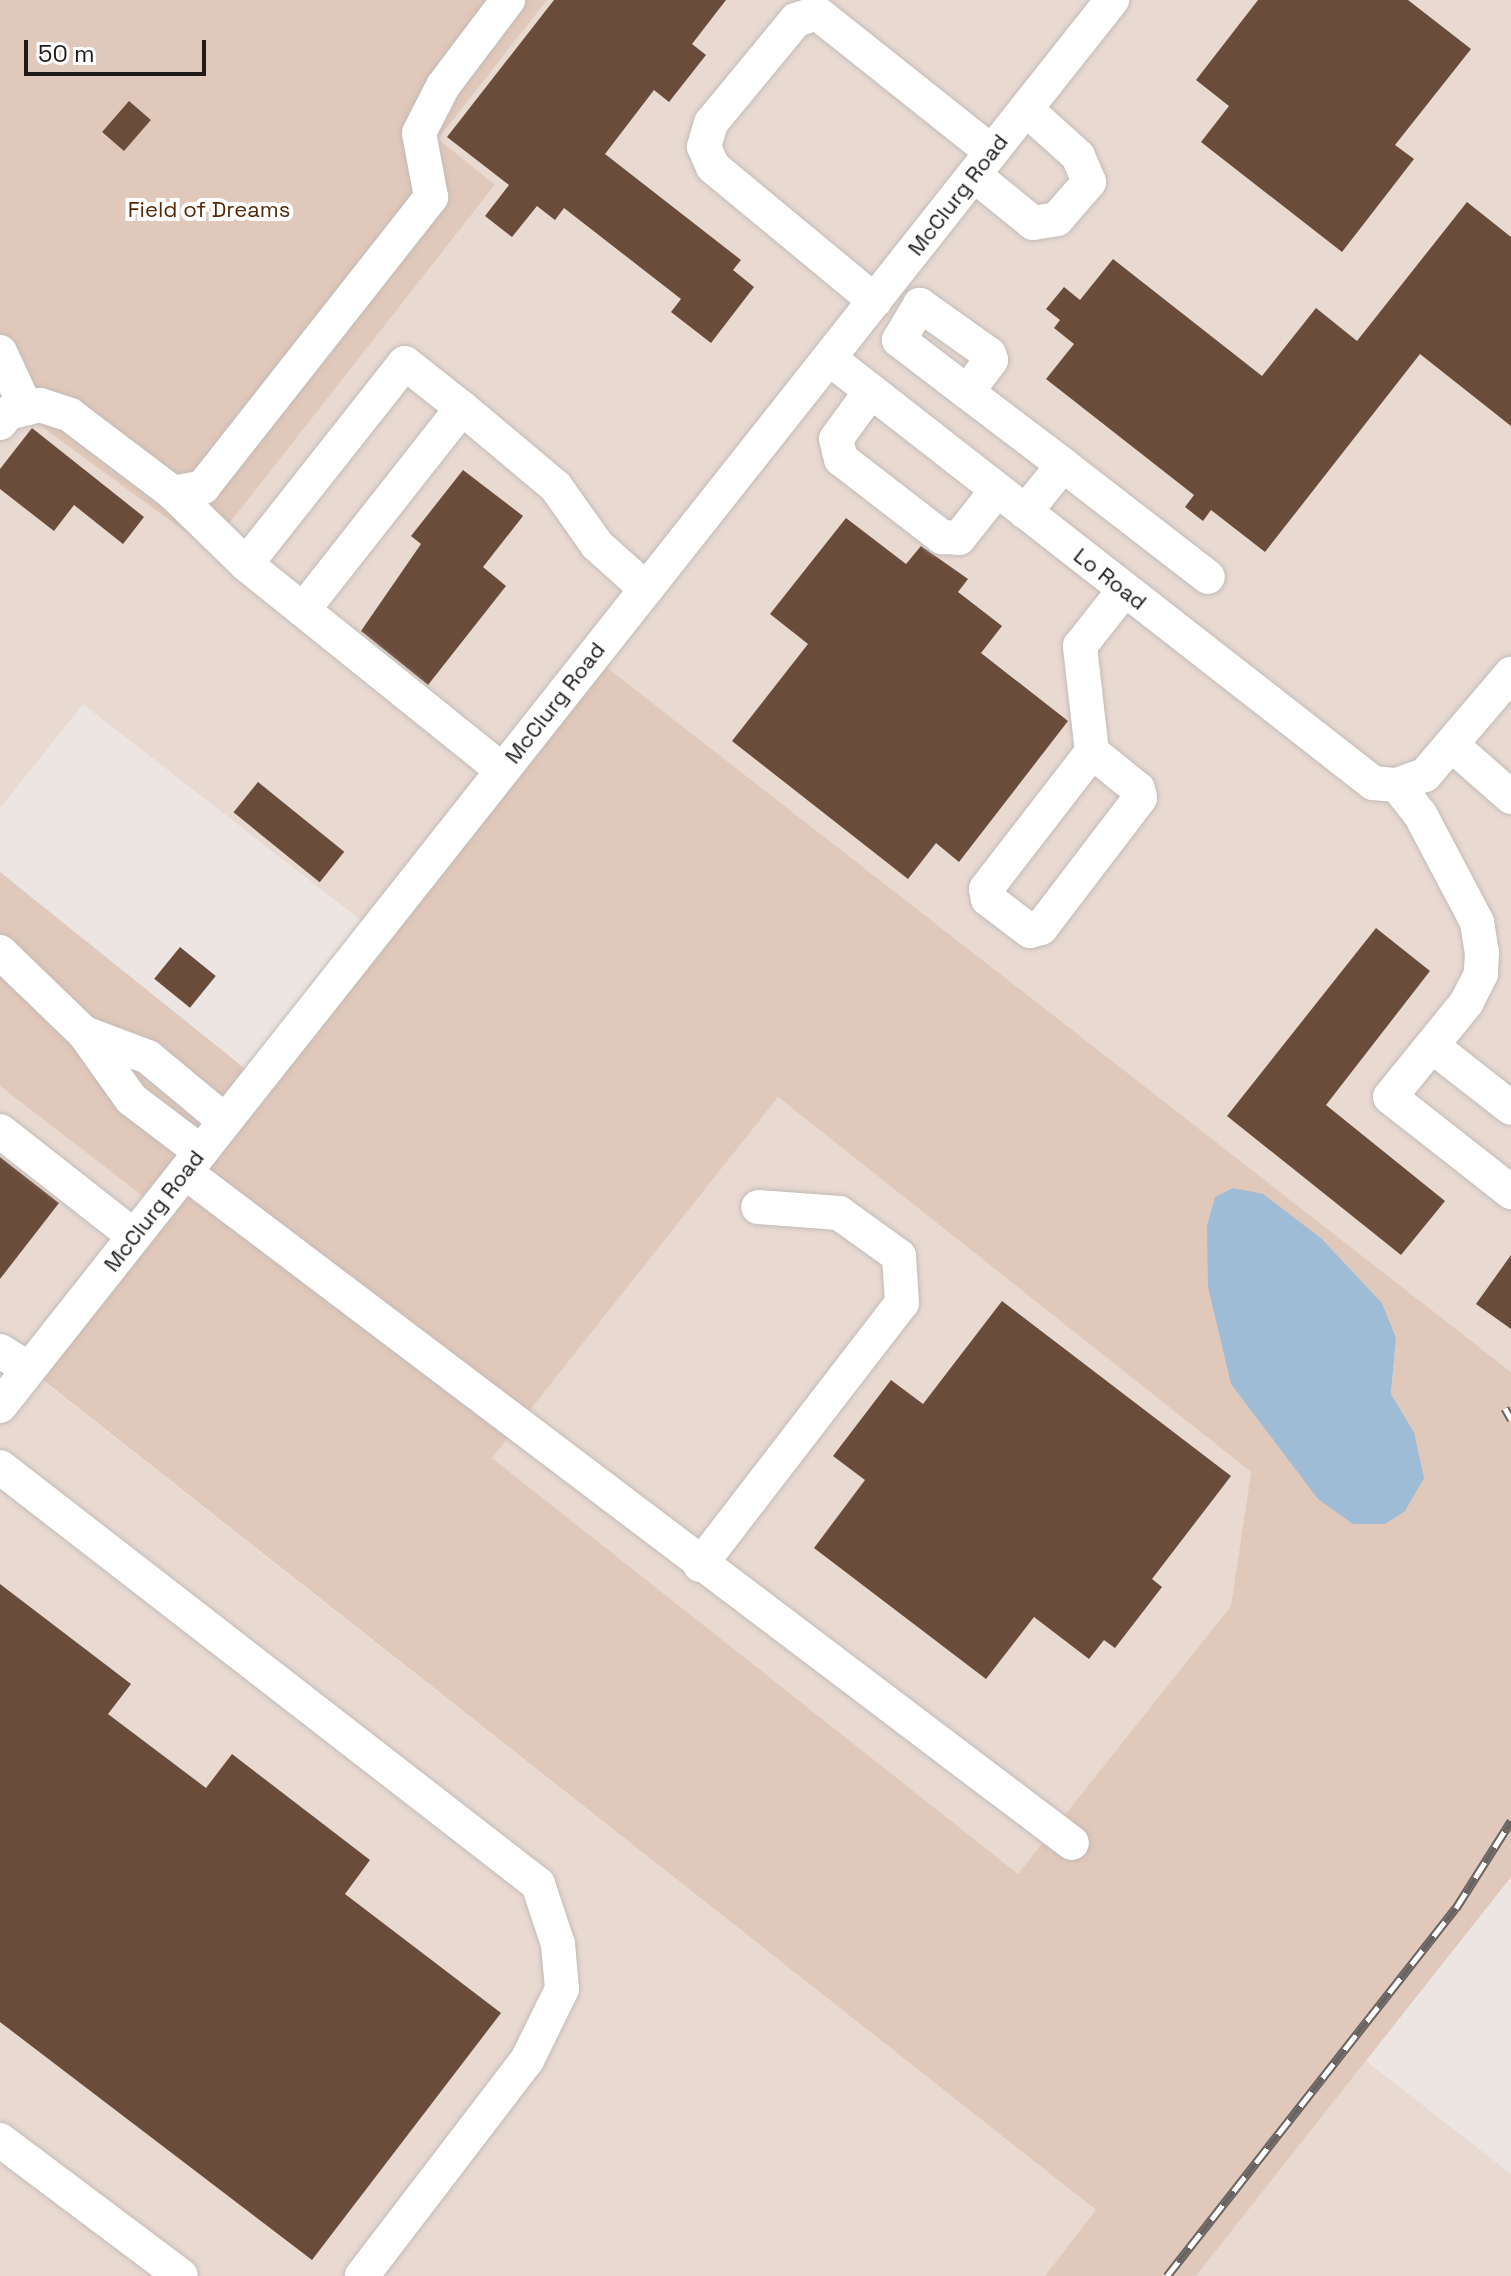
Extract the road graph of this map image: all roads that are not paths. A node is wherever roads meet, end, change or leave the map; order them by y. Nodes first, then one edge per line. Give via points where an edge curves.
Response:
1 (508, 0) edge
2 (1112, 0) edge
3 (1026, 109) junction
4 (983, 164) junction
5 (875, 301) junction
6 (0, 352) edge
7 (830, 359) junction
8 (871, 391) junction
9 (967, 392) dead end
10 (462, 408) junction
11 (13, 416) edge
12 (1063, 465) junction
13 (997, 490) junction
14 (173, 493) junction
15 (1025, 512) junction
16 (246, 564) junction
17 (1208, 577) dead end
18 (646, 589) junction
19 (1124, 590) junction
20 (303, 610) junction
21 (1511, 674) edge
22 (1453, 746) junction
23 (1092, 752) junction
24 (502, 770) junction
25 (1397, 785) junction
26 (1511, 797) edge
27 (0, 952) edge
28 (84, 1033) junction
29 (1432, 1046) junction
30 (1511, 1108) edge
31 (225, 1121) junction
32 (0, 1131) edge
33 (193, 1162) junction
34 (1511, 1192) edge
35 (758, 1207) dead end
36 (134, 1236) junction
37 (0, 1351) edge
38 (29, 1369) junction
39 (0, 1406) edge
40 (0, 1467) edge
41 (700, 1565) junction
42 (1072, 1843) dead end
43 (0, 2140) edge
44 (181, 2276) edge
45 (362, 2276) edge

1 - 14 street via 443,86 419,133 431,197 203,487
2 - 3 street, McClurg Road
3 - 4 street, McClurg Road
3 - 4 street via 1078,156 1089,182 1057,219 1033,223
4 - 5 street, McClurg Road
4 - 5 street via 817,13 796,20 711,123 704,147 713,167
5 - 7 street, McClurg Road
6 - 11 street
7 - 8 street, Lo Road
7 - 18 street, McClurg Road
8 - 13 street, Lo Road
8 - 13 street via 836,439 841,459 942,537 959,538
9 - 12 street
10 - 16 street via 405,363
10 - 18 street via 556,487 597,545
10 - 20 street
11 - 14 street via 40,405 70,415
12 - 15 street
12 - 17 street
13 - 15 street, Lo Road
14 - 16 street
15 - 19 street, Lo Road
16 - 20 street
18 - 24 street, McClurg Road
19 - 23 street via 1080,646
19 - 25 street, Lo Road via 1353,772 1373,783
20 - 24 street
21 - 22 street
22 - 25 street via 1425,775
22 - 26 street
23 - 23 street via 986,889 988,899 1030,931 1041,928 1140,798 1138,789
24 - 31 street, McClurg Road
25 - 29 street via 1420,814 1477,922 1482,952 1481,974 1467,1002
27 - 28 street
28 - 31 street via 148,1057
28 - 33 street via 131,1099
29 - 30 street
29 - 34 street via 1390,1097
31 - 33 street, McClurg Road
32 - 36 street
33 - 36 street, McClurg Road
33 - 41 street
35 - 41 street via 839,1213 899,1256 902,1303
36 - 38 street, McClurg Road
37 - 38 street
38 - 39 street, McClurg Road
40 - 45 street via 538,1884 558,1944 562,1989 527,2060
41 - 42 street
43 - 44 street

